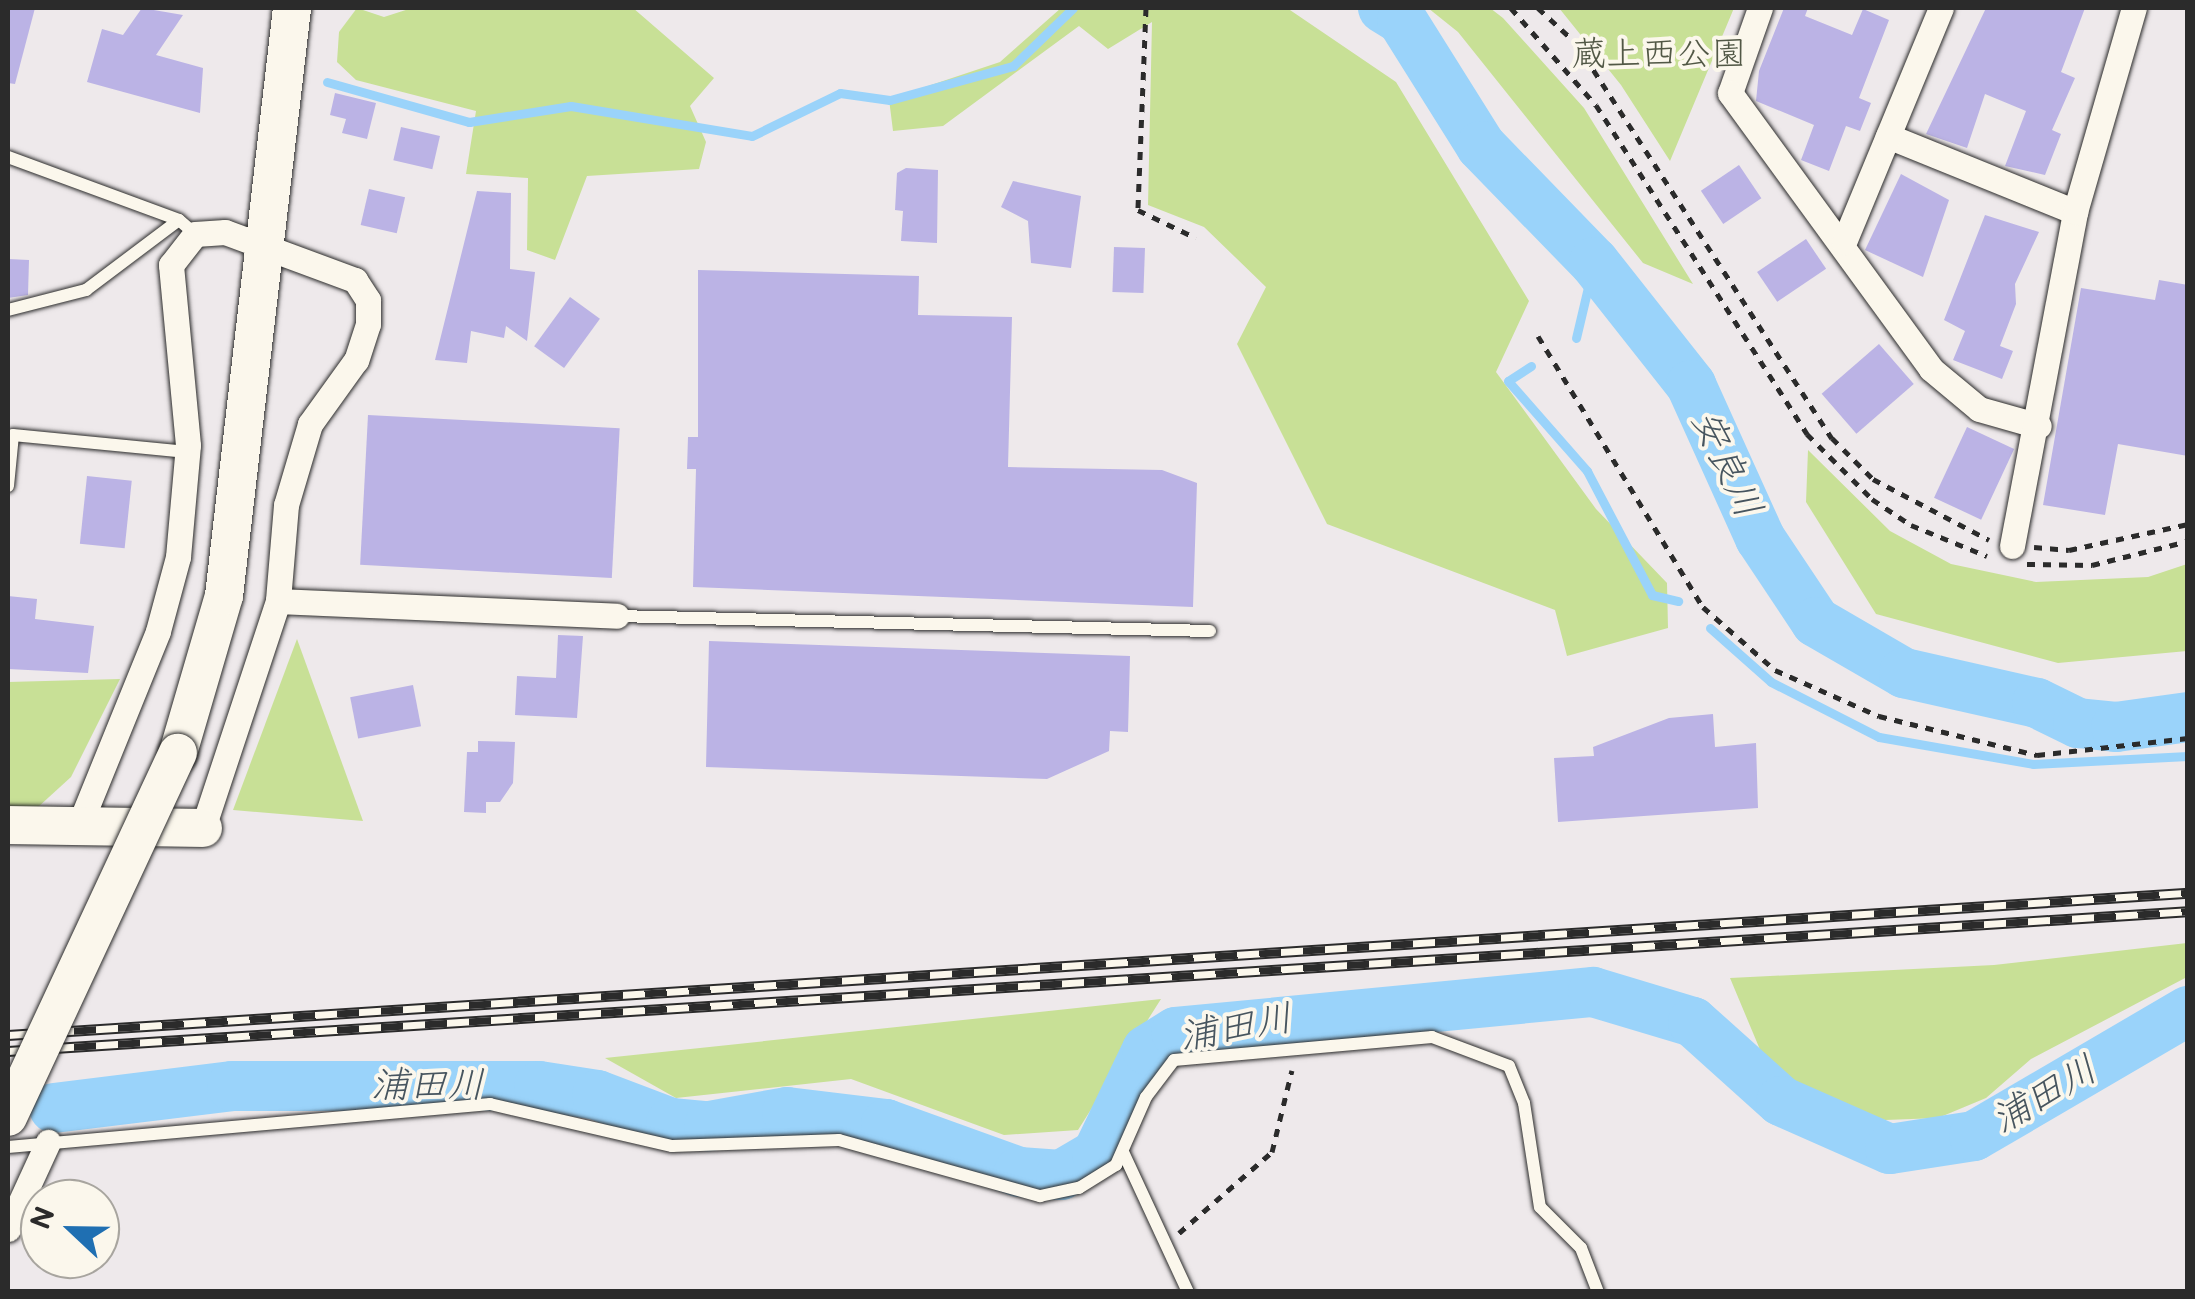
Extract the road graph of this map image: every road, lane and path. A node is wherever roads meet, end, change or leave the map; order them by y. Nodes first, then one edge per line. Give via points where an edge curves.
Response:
1 (292, 8) edge
2 (1146, 8) edge
3 (1511, 8) edge
4 (1538, 8) edge
5 (1760, 8) edge
6 (1941, 8) edge
7 (2134, 8) edge
8 (1888, 136) junction
9 (8, 157) edge
10 (2075, 212) junction
11 (187, 227) junction
12 (1196, 238) dead end
13 (1844, 242) junction
14 (267, 247) junction
15 (8, 310) edge
16 (1538, 336) dead end
17 (2039, 426) junction
18 (187, 452) junction
19 (8, 486) edge
20 (2188, 524) edge
21 (2188, 541) edge
22 (2008, 556) junction
23 (278, 601) junction
24 (617, 616) joint
25 (1210, 631) dead end
26 (2188, 738) edge
27 (8, 824) edge
28 (79, 826) junction
29 (204, 828) joint
30 (1293, 1046) junction
31 (8, 1117) edge
32 (48, 1142) junction
33 (8, 1147) edge
34 (1123, 1152) junction
35 (8, 1230) edge
36 (1169, 1248) junction
37 (1188, 1292) edge
38 (1598, 1292) edge

1 - 14 street
2 - 12 path via 1138,210
3 - 22 path via 1596,105 1807,434 1872,499 1912,525
4 - 22 path via 1576,44 1832,438 1873,479
5 - 13 street via 1730,93
6 - 8 street
7 - 10 street
8 - 10 street
8 - 13 street
9 - 11 lane
10 - 17 street
11 - 14 street
11 - 15 lane via 86,290
11 - 18 street via 171,265
13 - 17 street via 1931,370 1980,409
14 - 23 street via 355,280 368,300 356,360 310,424 286,505
14 - 31 street, bridge via 224,596 178,752
16 - 26 path via 1703,607 1775,670 1878,716 2037,756
17 - 22 street
18 - 19 lane via 13,434
18 - 28 street via 178,557 158,631
20 - 22 path
21 - 22 path via 2092,565
23 - 24 street
23 - 29 street
24 - 25 lane
27 - 28 street
28 - 29 street
30 - 34 lane via 1174,1060 1146,1096
30 - 36 path via 1272,1152
30 - 38 lane via 1432,1037 1509,1066 1524,1102 1540,1207 1581,1248
32 - 33 lane
32 - 34 lane via 490,1104 672,1146 808,1136 863,1144 956,1179 1040,1196 1079,1188
32 - 35 street
34 - 36 lane
36 - 37 lane

